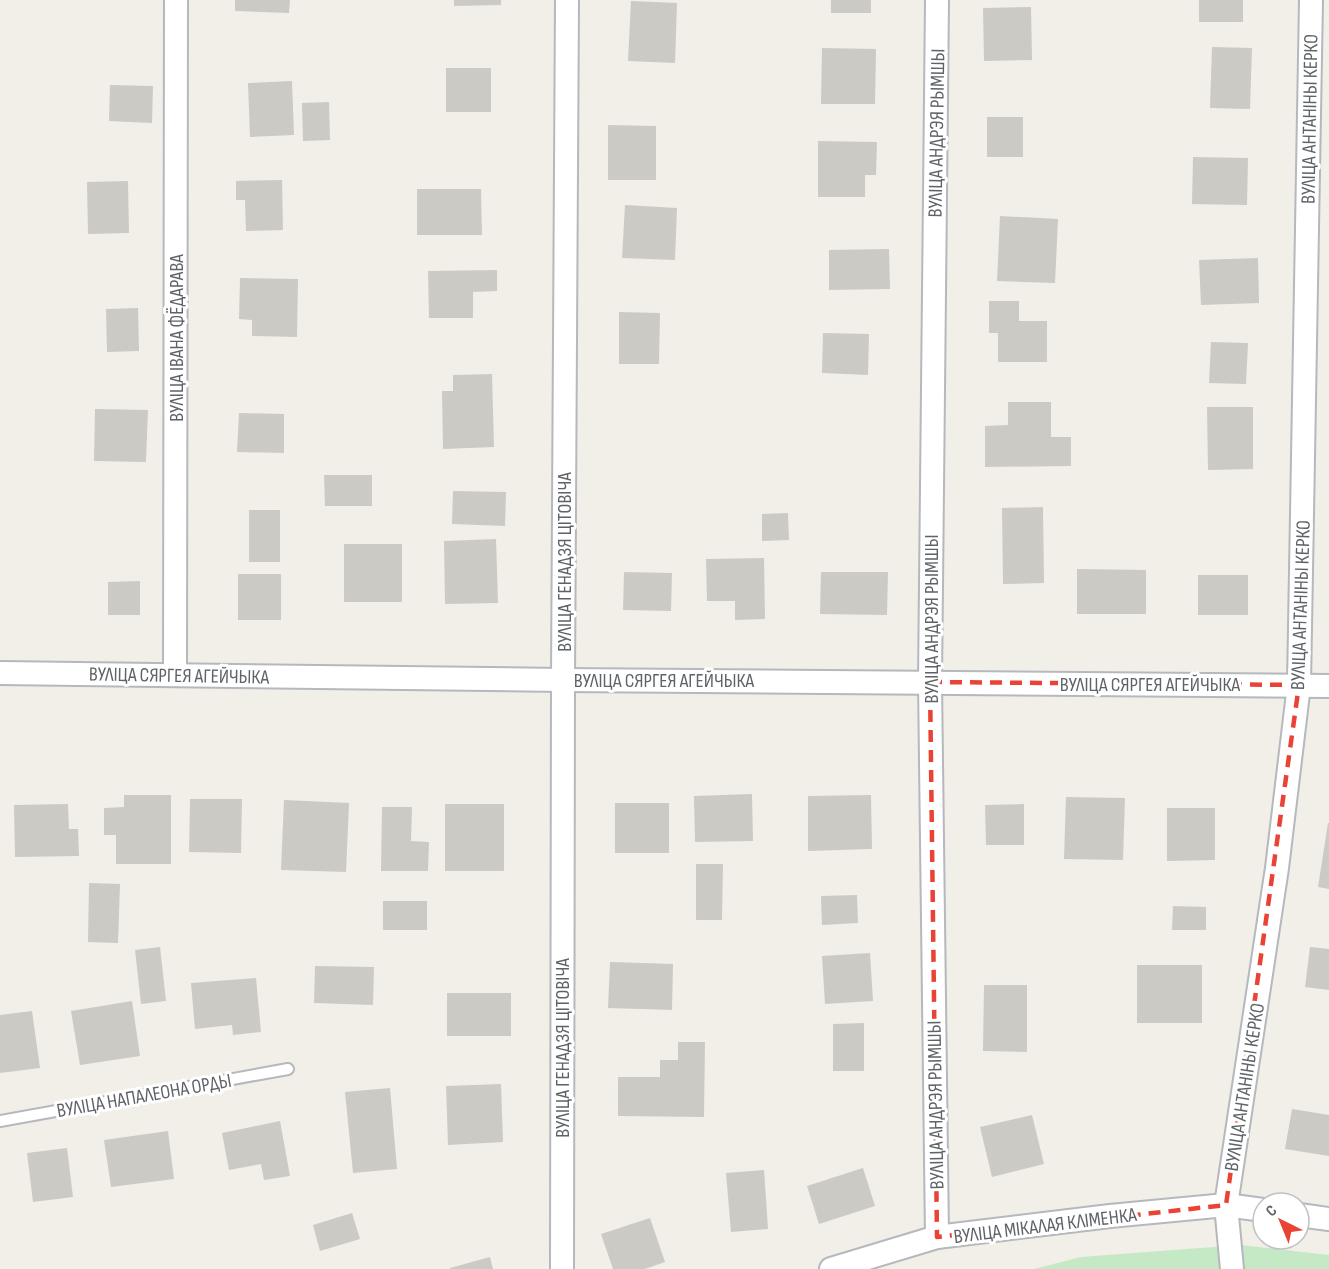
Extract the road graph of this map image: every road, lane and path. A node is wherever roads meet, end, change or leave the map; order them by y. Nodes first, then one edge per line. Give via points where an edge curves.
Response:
1 (176, 0) edge
2 (567, 0) edge
3 (937, 0) edge
4 (1311, 0) edge
5 (0, 673) edge
6 (175, 675) junction
7 (563, 680) junction
8 (930, 682) junction
9 (1299, 685) junction
10 (1329, 686) edge
11 (288, 1069) dead end
12 (0, 1121) edge
13 (1226, 1205) junction
14 (1251, 1208) edge
15 (1311, 1217) edge
16 (1329, 1219) edge
17 (937, 1238) junction
18 (562, 1269) edge
19 (831, 1269) edge
20 (1232, 1269) edge

1 - 6 street, ВУЛІЦА ІВАНА ФЁДАРАВА
2 - 7 street, ВУЛІЦА ГЕНАДЗЯ ЦІТОВІЧА
3 - 8 street, ВУЛІЦА АНДРЭЯ РЫМШЫ
4 - 9 street, ВУЛІЦА АНТАНІНЫ КЕРКО
5 - 6 street, ВУЛІЦА СЯРГЕЯ АГЕЙЧЫКА
6 - 7 street, ВУЛІЦА СЯРГЕЯ АГЕЙЧЫКА
7 - 8 street, ВУЛІЦА СЯРГЕЯ АГЕЙЧЫКА
7 - 18 street, ВУЛІЦА ГЕНАДЗЯ ЦІТОВІЧА
8 - 9 street, ВУЛІЦА СЯРГЕЯ АГЕЙЧЫКА
8 - 17 street, ВУЛІЦА АНДРЭЯ РЫМШЫ
9 - 10 street, ВУЛІЦА СЯРГЕЯ АГЕЙЧЫКА
9 - 13 street, ВУЛІЦА АНТАНІНЫ КЕРКО via 1277,868
11 - 12 lane, ВУЛІЦА НАПАЛЕОНА ОРДЫ
13 - 14 street, ВУЛІЦА МІКАЛАЯ КЛІМЕНКА
13 - 17 street, ВУЛІЦА МІКАЛАЯ КЛІМЕНКА
13 - 20 street, ВУЛІЦА АНТАНІНЫ КЕРКО
15 - 16 street
17 - 19 street, ВУЛІЦА МІКАЛАЯ КЛІМЕНКА

